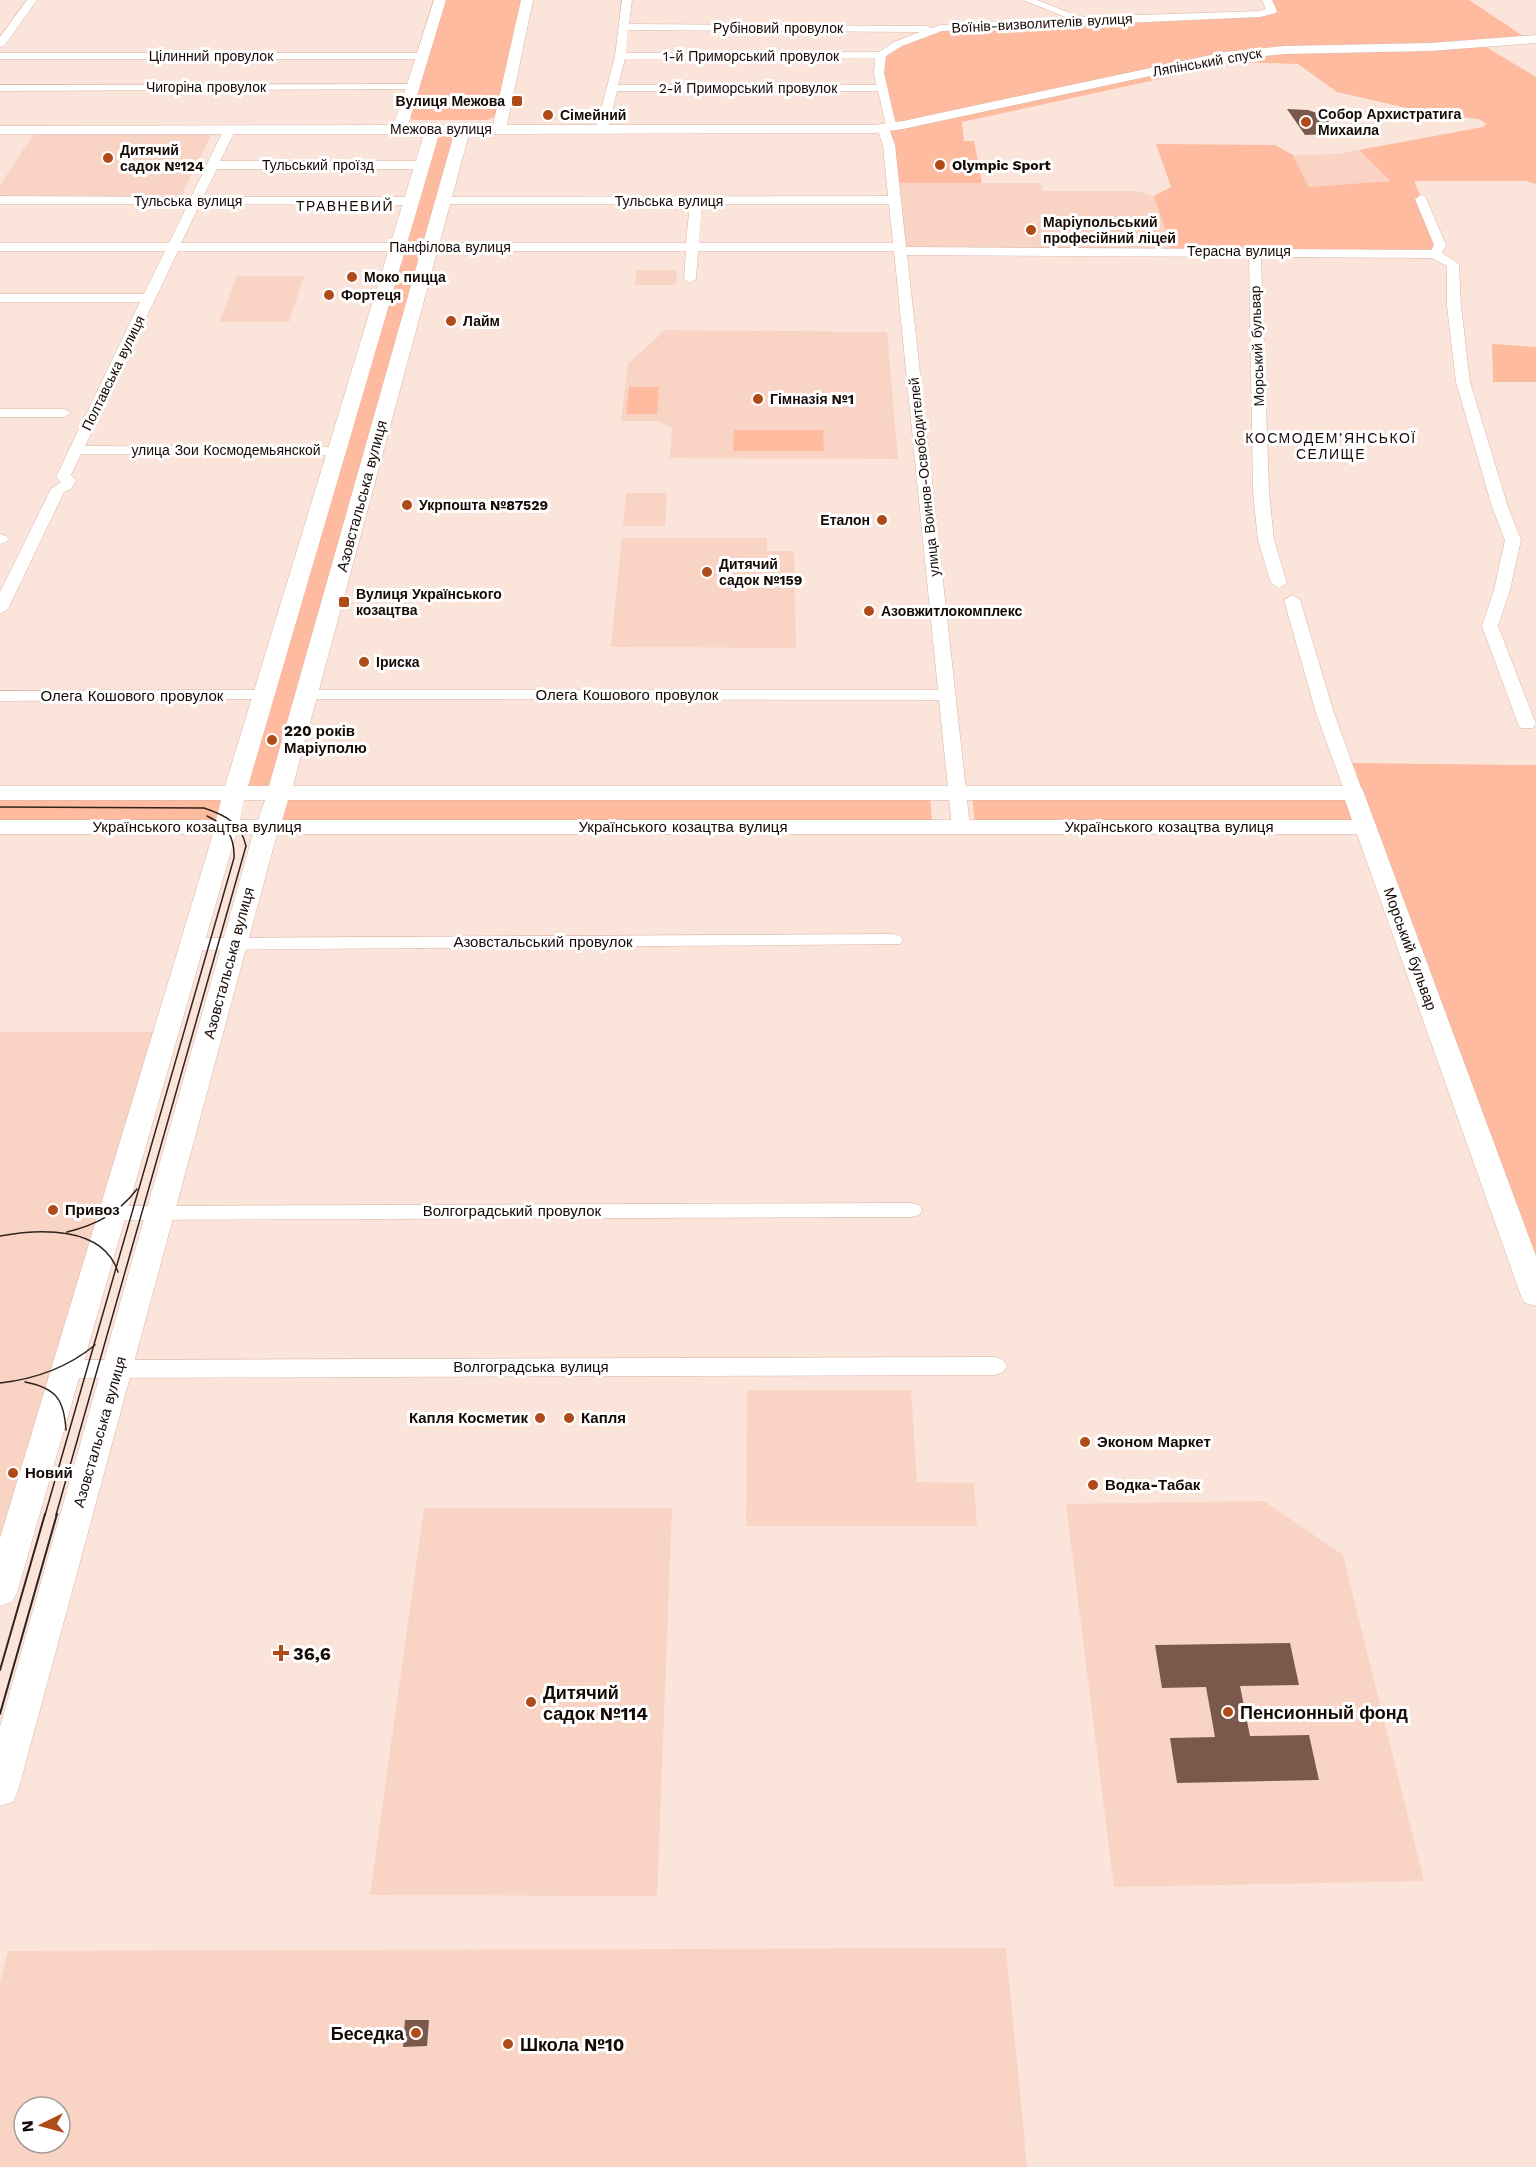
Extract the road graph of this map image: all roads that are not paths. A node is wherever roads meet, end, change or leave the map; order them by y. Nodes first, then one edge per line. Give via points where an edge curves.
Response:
1 (32, 0) edge
2 (440, 0) edge
3 (526, 0) edge
4 (627, 0) edge
5 (1028, 0) edge
6 (1267, 0) edge
7 (1084, 20) junction
8 (624, 27) junction
9 (931, 30) junction
10 (1536, 39) edge
11 (0, 44) edge
12 (881, 55) junction
13 (0, 56) edge
14 (423, 56) junction
15 (620, 56) junction
16 (413, 87) junction
17 (0, 88) edge
18 (612, 88) junction
19 (884, 88) junction
20 (500, 122) junction
21 (402, 123) junction
22 (889, 127) junction
23 (230, 129) junction
24 (602, 129) junction
25 (0, 130) edge
26 (429, 132) junction
27 (466, 132) junction
28 (213, 165) junction
29 (423, 165) junction
30 (1421, 199) dead end
31 (0, 200) edge
32 (894, 200) junction
33 (196, 201) junction
34 (412, 201) junction
35 (444, 201) junction
36 (696, 201) junction
37 (0, 247) edge
38 (174, 247) junction
39 (398, 247) junction
40 (432, 247) junction
41 (692, 247) junction
42 (900, 249) junction
43 (1255, 251) junction
44 (1434, 254) junction
45 (690, 279) dead end
46 (0, 298) edge
47 (149, 298) junction
48 (380, 310) junction
49 (414, 310) junction
50 (0, 413) edge
51 (64, 413) dead end
52 (76, 450) junction
53 (338, 451) junction
54 (375, 451) junction
55 (1279, 583) dead end
56 (1292, 600) dead end
57 (0, 609) edge
58 (947, 694) junction
59 (265, 695) junction
60 (307, 695) junction
61 (0, 696) edge
62 (1527, 724) dead end
63 (0, 793) edge
64 (234, 793) junction
65 (279, 793) junction
66 (957, 793) junction
67 (1354, 793) junction
68 (0, 826) edge
69 (227, 826) junction
70 (267, 826) junction
71 (961, 826) junction
72 (1366, 827) junction
73 (893, 940) dead end
74 (192, 944) junction
75 (234, 944) junction
76 (911, 1210) dead end
77 (113, 1213) junction
78 (160, 1213) junction
79 (1536, 1296) edge
80 (995, 1366) dead end
81 (117, 1368) junction
82 (67, 1369) junction
83 (0, 1593) edge
84 (0, 1791) edge

1 - 11 street
2 - 14 street
3 - 20 street
4 - 8 street
5 - 7 street
6 - 7 street, Воїнів-визволителів вулиця via 1272,10 1260,14
7 - 9 street, Воїнів-визволителів вулиця
8 - 9 street, Рубіновий провулок
8 - 15 street
9 - 12 street, Воїнів-визволителів вулиця
10 - 22 street, Ляпінський спуск via 1295,49 1225,56
12 - 15 street, 1-й Приморський провулок
12 - 19 street via 879,73
13 - 14 street, Цілинний провулок
14 - 16 street
15 - 18 street
16 - 17 street, Чигоріна провулок
16 - 21 street
18 - 19 street, 2-й Приморський провулок
18 - 24 street
19 - 22 street
20 - 24 street, Межова вулиця
20 - 27 street, Межова вулиця
21 - 23 street, Межова вулиця
21 - 26 street, Межова вулиця
22 - 24 street, Межова вулиця
22 - 32 street, улица Воинов-Освободителей
23 - 25 street, Межова вулиця
23 - 28 street, Полтавська вулиця
26 - 27 street, Межова вулиця
26 - 29 street
27 - 35 street, Азовстальська вулиця
28 - 29 street, Тульський проїзд
28 - 33 street, Полтавська вулиця
29 - 34 street
30 - 44 street via 1440,245
31 - 33 street, Тульська вулиця
32 - 36 street, Тульська вулиця
32 - 42 street, улица Воинов-Освободителей
33 - 34 street, Тульська вулиця
33 - 38 street, Полтавська вулиця
34 - 39 street
35 - 36 street, Тульська вулиця
35 - 40 street, Азовстальська вулиця
36 - 41 street
37 - 38 street, Панфілова вулиця
38 - 39 street, Панфілова вулиця
38 - 47 street, Полтавська вулиця
39 - 40 street, Панфілова вулиця
39 - 48 street
40 - 41 street, Панфілова вулиця
40 - 49 street, Азовстальська вулиця
41 - 42 street, Панфілова вулиця
41 - 45 street
42 - 43 street, Терасна вулиця
42 - 58 street, улица Воинов-Освободителей
43 - 44 street, Терасна вулиця
43 - 55 street, Морський бульвар via 1261,492 1266,540
44 - 62 street via 1453,264 1463,382 1513,540 1503,590 1490,626
46 - 47 street
47 - 52 street, Полтавська вулиця
48 - 49 street
48 - 53 street
49 - 54 street, Азовстальська вулиця
50 - 51 street
52 - 53 street, улица Зои Космодемьянской
52 - 57 street, Полтавська вулиця via 63,477 69,480 58,489
53 - 54 street, улица Зои Космодемьянской
53 - 59 street
54 - 60 street, Азовстальська вулиця
56 - 67 street, Морський бульвар via 1325,713
58 - 60 street, Олега Кошового провулок
58 - 66 street, улица Воинов-Освободителей
59 - 61 street, Олега Кошового провулок
59 - 64 street
60 - 65 street, Азовстальська вулиця
63 - 64 street
64 - 65 street
64 - 69 street
65 - 66 street
65 - 70 street, Азовстальська вулиця
66 - 67 street
66 - 71 street, улица Воинов-Освободителей
67 - 72 street, Морський бульвар
68 - 69 street, Українського козацтва вулиця
69 - 70 street, Українського козацтва вулиця
69 - 74 street
70 - 71 street, Українського козацтва вулиця
70 - 75 street, Азовстальська вулиця
71 - 72 street, Українського козацтва вулиця
72 - 79 street, Морський бульвар
73 - 75 street, Азовстальський провулок
74 - 75 street, Азовстальський провулок
74 - 77 street
75 - 78 street, Азовстальська вулиця
76 - 78 street, Волгоградський провулок
77 - 78 street, Волгоградський провулок
77 - 82 street
78 - 81 street, Азовстальська вулиця
80 - 81 street, Волгоградська вулиця
81 - 82 street, Волгоградська вулиця
81 - 84 street, Азовстальська вулиця
82 - 83 street

